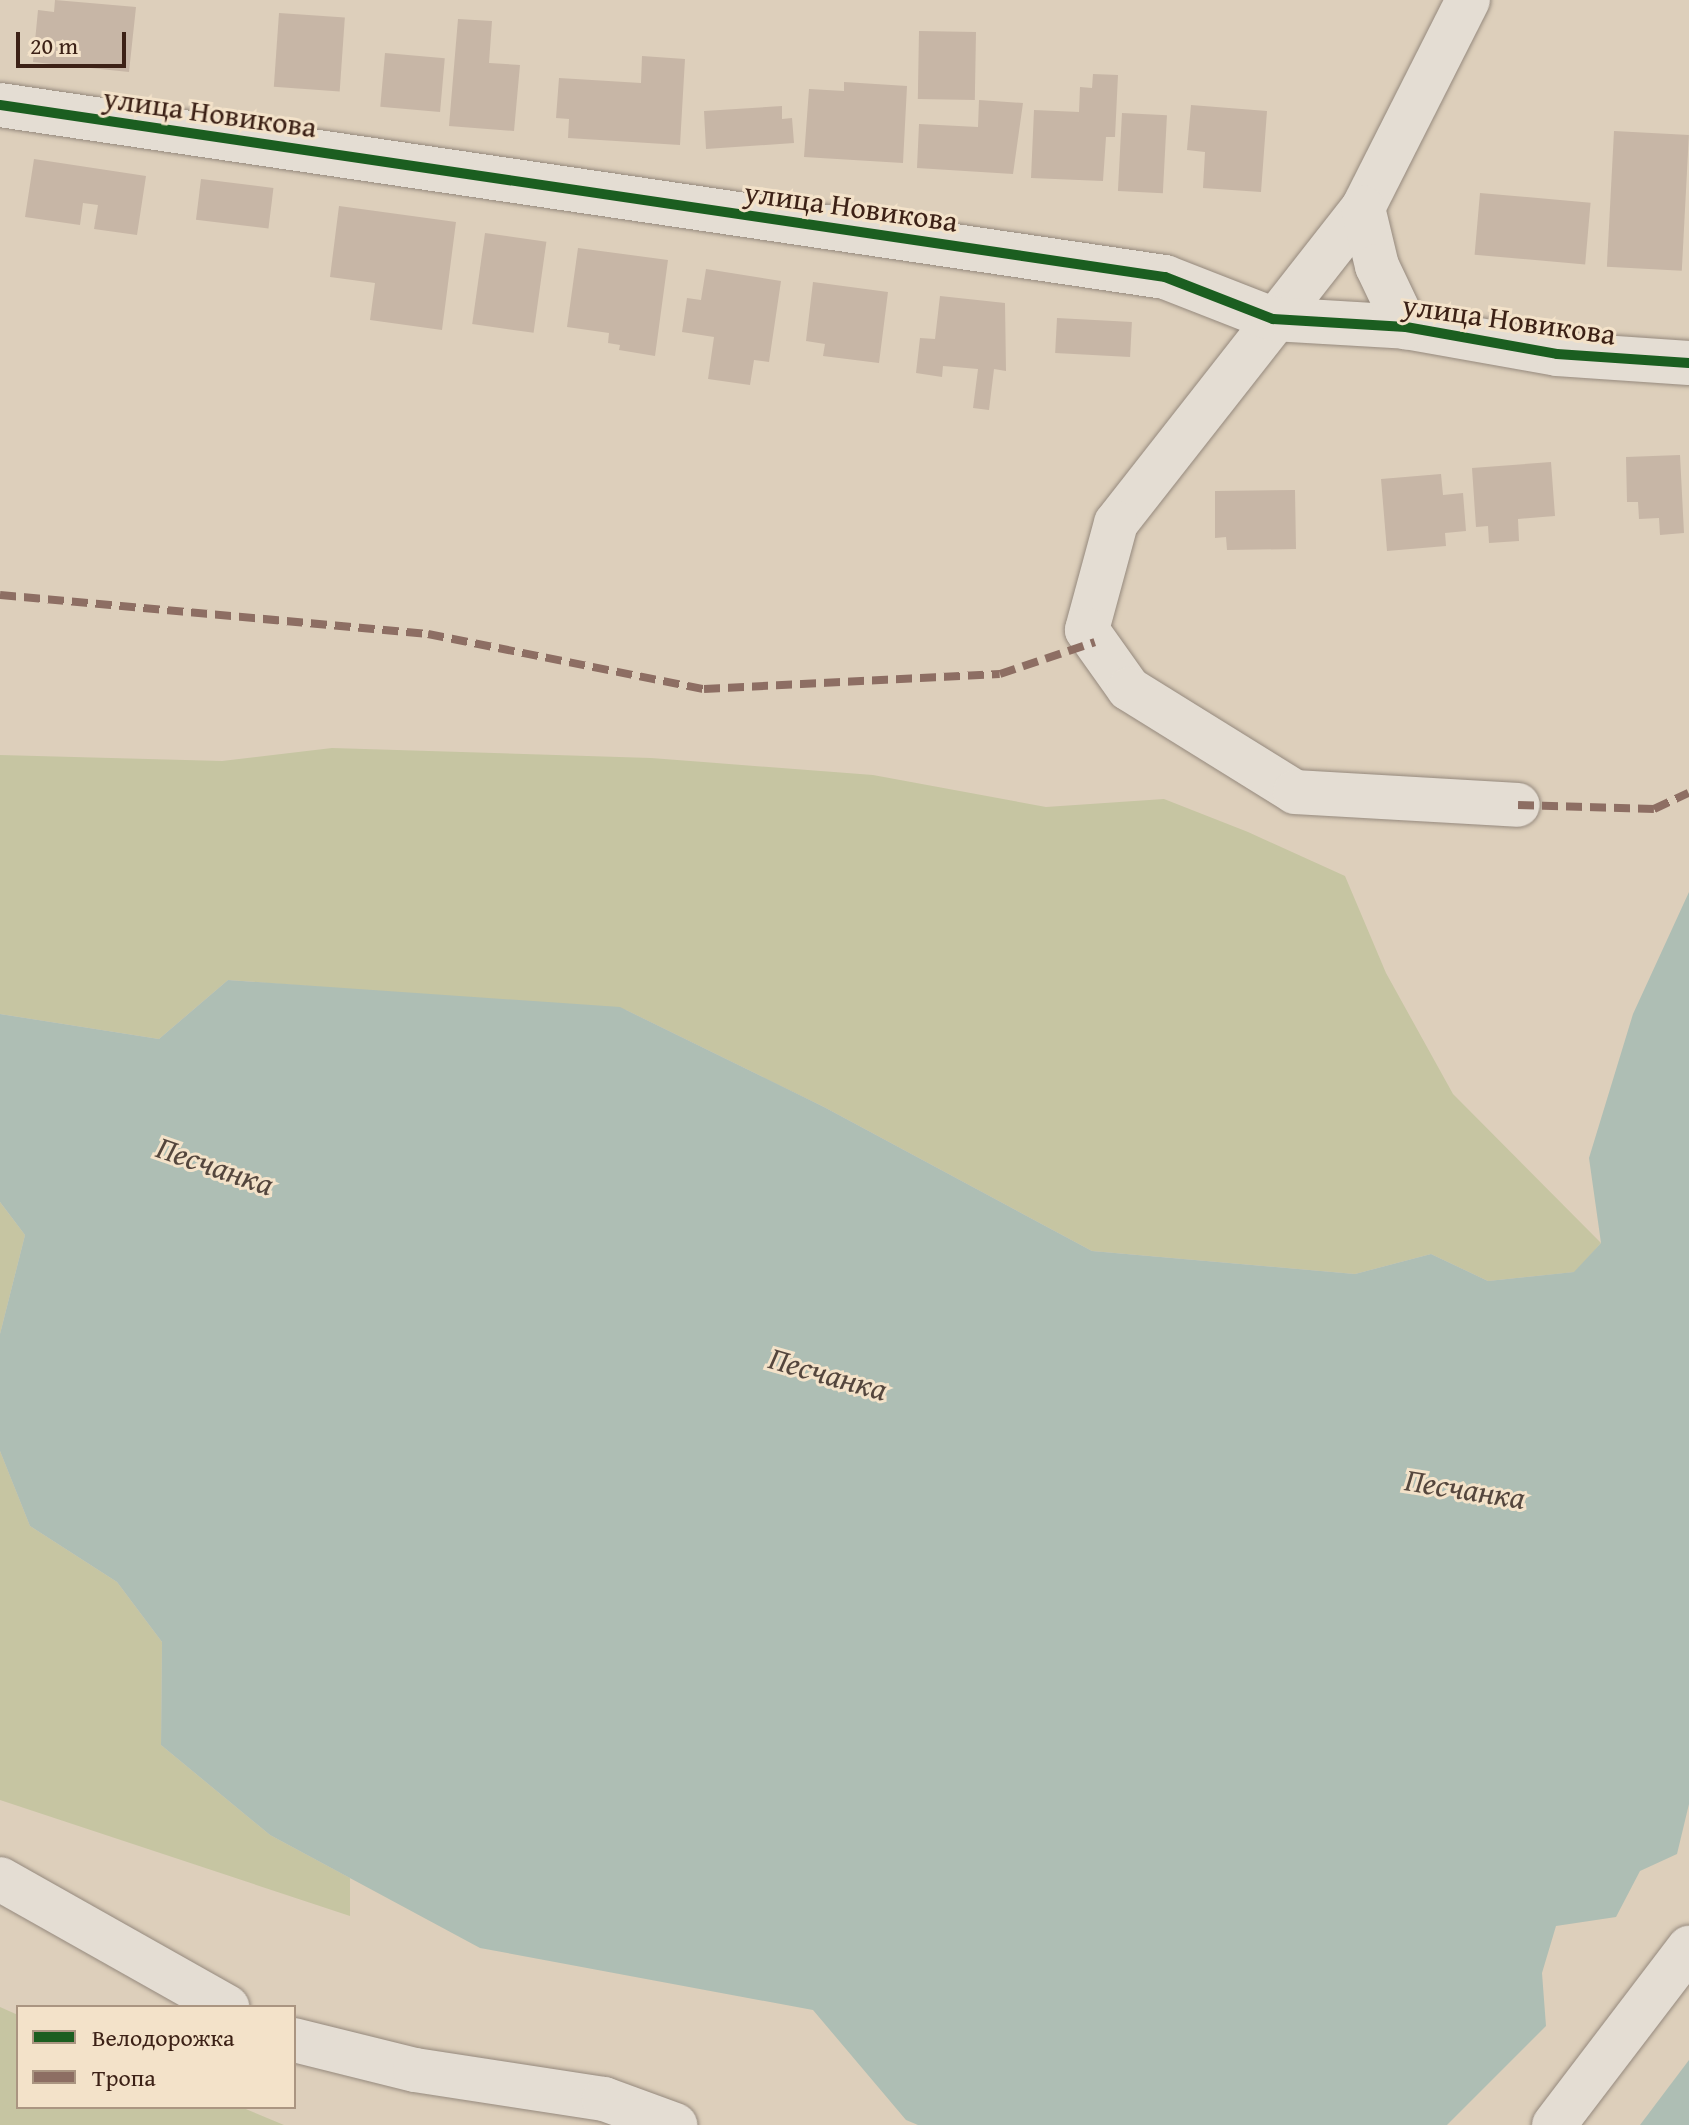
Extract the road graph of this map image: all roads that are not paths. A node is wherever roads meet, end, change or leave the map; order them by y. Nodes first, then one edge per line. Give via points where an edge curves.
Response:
1 (1468, 0) edge
2 (0, 105) edge
3 (1363, 208) junction
4 (1273, 319) junction
5 (1406, 327) junction
6 (1689, 363) edge
7 (1518, 805) dead end
8 (0, 1879) edge
9 (1689, 1948) edge
10 (223, 2005) edge
11 (296, 2040) edge
12 (675, 2125) edge
13 (1554, 2125) edge

1 - 3 street
2 - 4 street, улица Новикова via 1165,277
3 - 4 street
3 - 5 street via 1377,266
4 - 5 street, улица Новикова
4 - 7 street via 1116,523 1087,630 1129,689 1295,792
5 - 6 street, улица Новикова via 1557,354
8 - 10 street
9 - 13 street
11 - 12 street via 415,2070 604,2099

